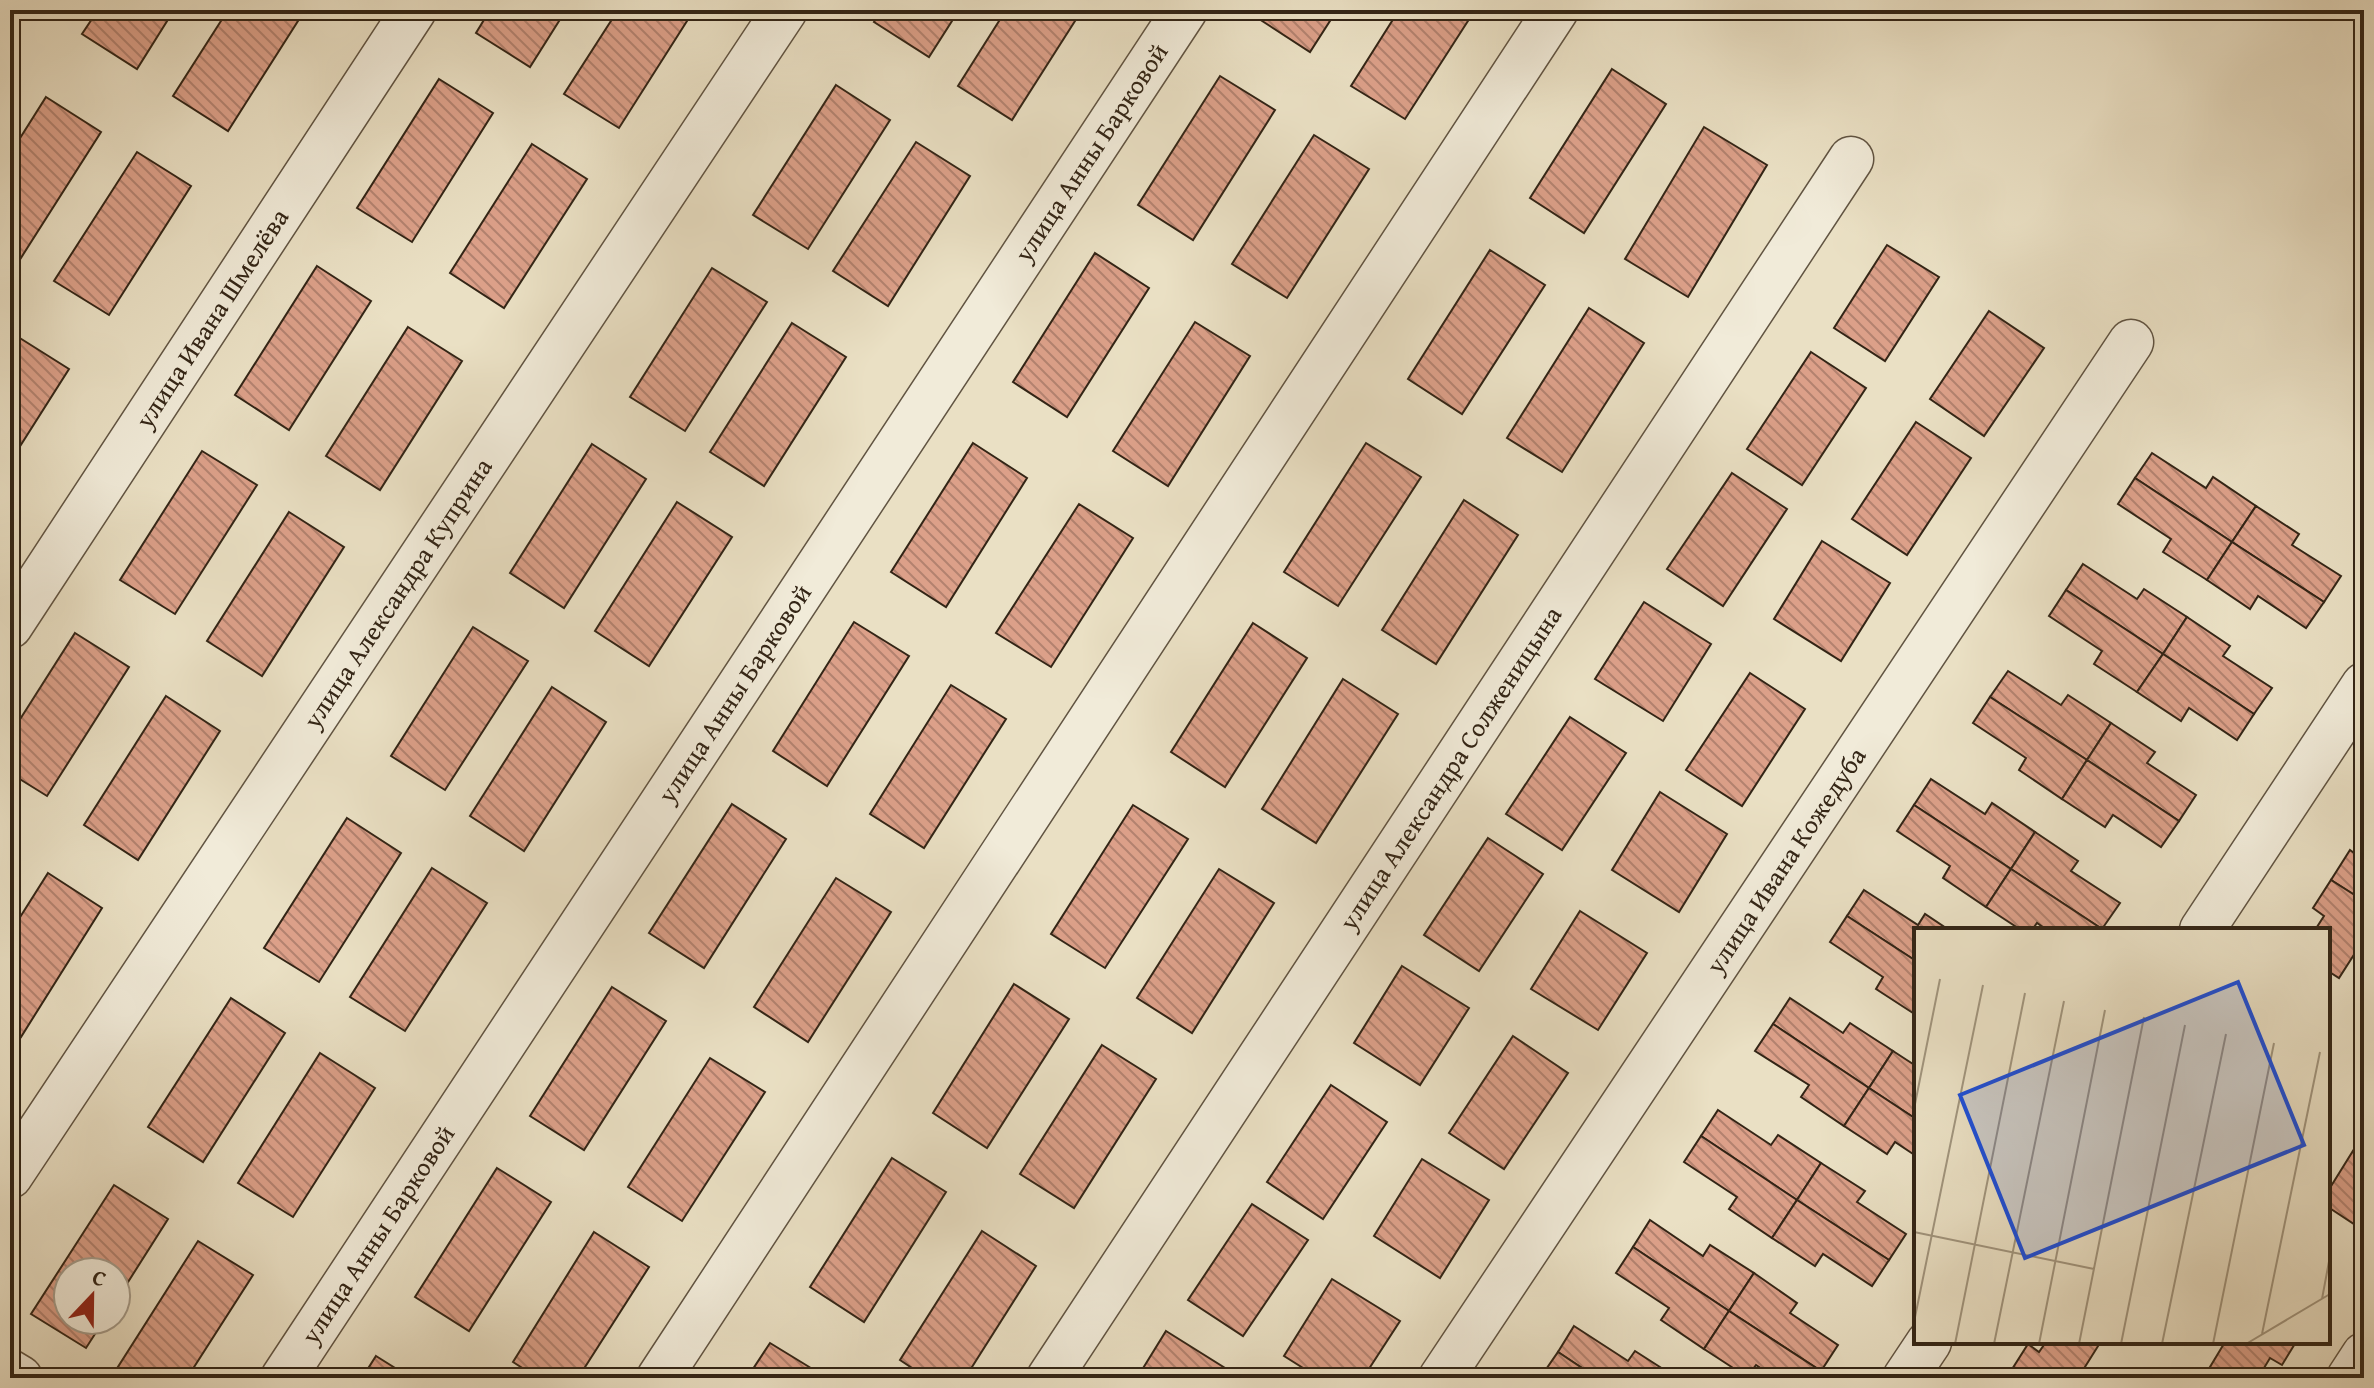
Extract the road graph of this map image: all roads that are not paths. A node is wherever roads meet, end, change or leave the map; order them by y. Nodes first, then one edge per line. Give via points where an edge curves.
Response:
1 (414, 10) edge
2 (785, 10) edge
3 (1185, 10) edge
4 (1556, 10) edge
5 (1851, 159) dead end
6 (2131, 342) dead end
7 (10, 626) edge
8 (2364, 685) edge
9 (2203, 928) edge
10 (10, 1176) edge
11 (1928, 1344) edge
12 (2364, 1355) edge
13 (10, 1372) edge
14 (20, 1378) edge
15 (283, 1378) edge
16 (659, 1378) edge
17 (1049, 1378) edge
18 (1441, 1378) edge
19 (1905, 1378) edge
20 (2349, 1378) edge

1 - 7 street, улица Ивана Шмелёва
2 - 10 street, улица Александра Куприна
3 - 15 street, улица Анны Барковой
4 - 16 street
5 - 17 street, улица Александра Солженицына
6 - 18 street, улица Ивана Кожедуба
8 - 9 street
11 - 19 street
12 - 20 street
13 - 14 street

